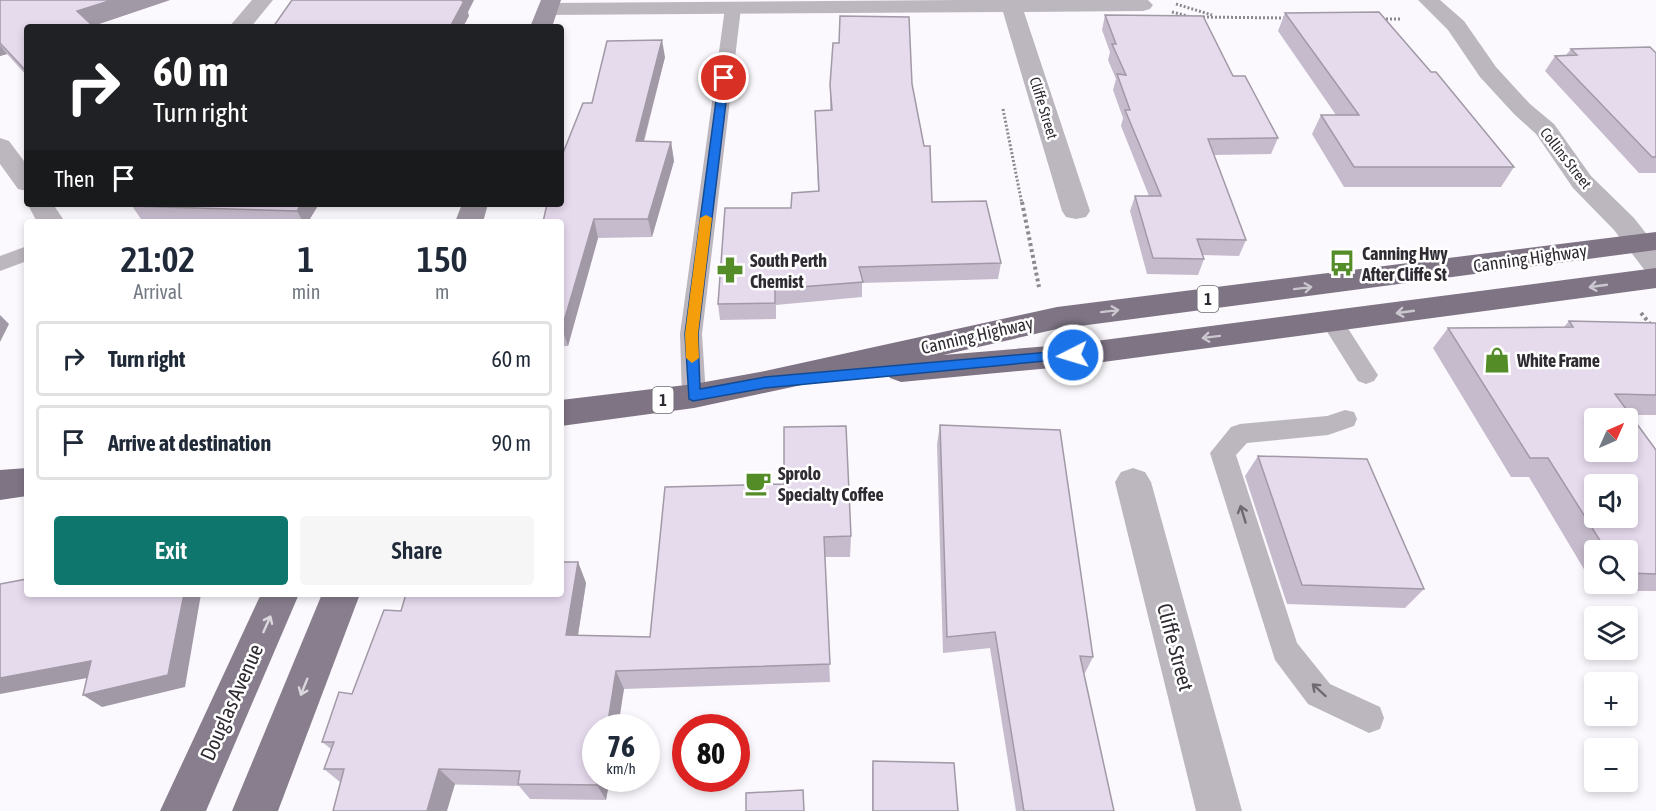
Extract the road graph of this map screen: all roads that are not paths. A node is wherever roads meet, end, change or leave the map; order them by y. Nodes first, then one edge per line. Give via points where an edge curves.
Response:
1 (263, 0) edge
2 (1428, 0) edge
3 (1143, 5) road end
4 (1012, 6) junction
5 (733, 8) junction
6 (547, 12) edge
7 (243, 24) edge
8 (0, 146) edge
9 (24, 178) edge
10 (1076, 211) dead end
11 (1650, 250) edge
12 (24, 254) edge
13 (0, 264) edge
14 (1656, 278) edge
15 (1332, 322) junction
16 (1366, 375) dead end
17 (765, 382) junction
18 (693, 396) junction
19 (564, 413) edge
20 (1345, 419) dead end
21 (24, 482) edge
22 (1133, 482) dead end
23 (0, 485) edge
24 (279, 597) edge
25 (340, 597) edge
26 (1370, 718) dead end
27 (183, 811) edge
28 (255, 811) edge
29 (1219, 811) edge

1 - 7 street
2 - 11 street, Collins Street via 1456,26 1488,72 1545,129 1582,182
3 - 4 street
4 - 5 street
4 - 10 street, Cliffe Street
5 - 6 street
5 - 18 lane via 691,334
8 - 9 street
17 -> 11 highway, Canning Highway / 1 via 1057,318
12 - 13 lane
14 -> 15 highway, Canning Highway / 1
15 - 16 lane
15 -> 17 highway, Canning Highway / 1 via 1073,355
17 - 18 highway, Canning Highway / 1
18 - 19 highway, Canning Highway / 1
26 -> 20 lane via 1319,694 1285,650 1223,453 1240,434 1328,425
21 - 23 highway
22 - 29 street, Cliffe Street
27 -> 24 main road, Douglas Avenue
25 -> 28 main road

